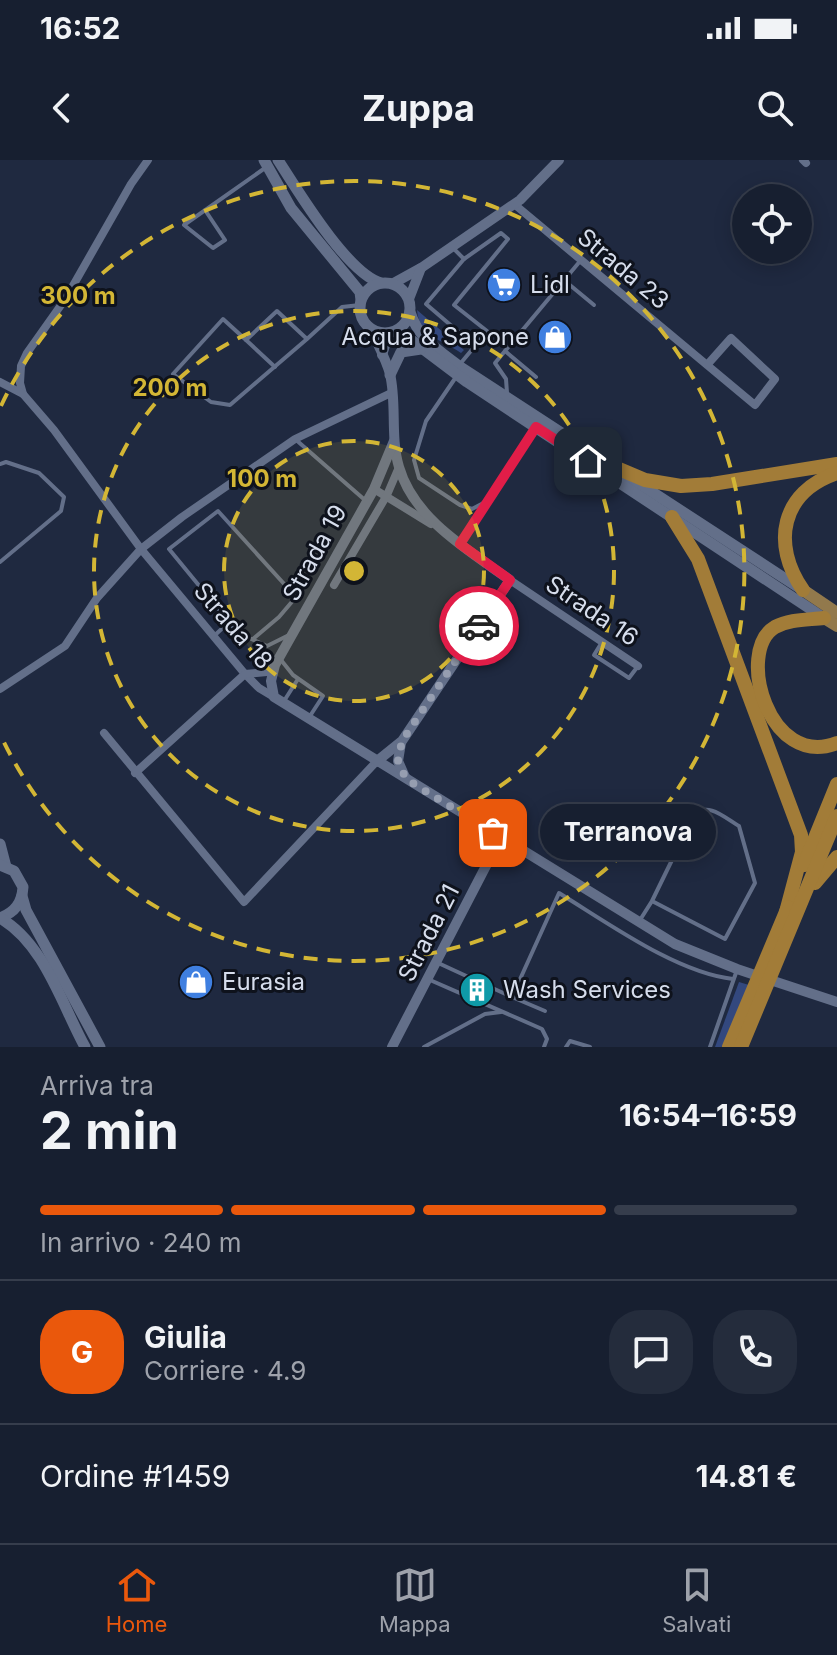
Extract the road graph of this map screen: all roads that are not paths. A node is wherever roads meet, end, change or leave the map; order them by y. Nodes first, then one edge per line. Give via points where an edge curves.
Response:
1 (148, 160) edge
2 (559, 160) edge
3 (270, 162) edge
4 (514, 204) junction
5 (205, 210) junction
6 (452, 247) junction
7 (464, 259) junction
8 (581, 260) junction
9 (421, 268) junction
10 (564, 280) junction
11 (386, 283) junction
12 (409, 299) junction
13 (361, 302) junction
14 (594, 305) dead end
15 (410, 312) junction
16 (371, 329) junction
17 (393, 332) junction
18 (307, 339) junction
19 (246, 340) junction
20 (475, 346) junction
21 (422, 349) junction
22 (505, 351) junction
23 (382, 355) junction
24 (707, 365) junction
25 (275, 367) junction
26 (458, 370) junction
27 (390, 375) junction
28 (536, 377) dead end
29 (0, 382) edge
30 (391, 393) junction
31 (23, 394) junction
32 (506, 396) junction
33 (536, 427) junction
34 (295, 439) junction
35 (394, 441) junction
36 (389, 459) junction
37 (0, 464) edge
38 (837, 464) edge
39 (399, 467) junction
40 (619, 469) junction
41 (837, 473) edge
42 (374, 489) junction
43 (389, 491) junction
44 (491, 499) junction
45 (367, 502) junction
46 (672, 517) junction
47 (445, 533) junction
48 (460, 544) junction
49 (141, 549) junction
50 (0, 562) edge
51 (510, 580) junction
52 (334, 585) dead end
53 (803, 590) junction
54 (833, 619) edge
55 (229, 622) junction
56 (294, 632) junction
57 (214, 636) junction
58 (253, 639) junction
59 (602, 642) junction
60 (278, 662) junction
61 (638, 666) joint
62 (245, 674) junction
63 (298, 679) junction
64 (0, 689) edge
65 (278, 700) junction
66 (308, 719) junction
67 (104, 733) dead end
68 (402, 741) junction
69 (837, 743) edge
70 (376, 762) junction
71 (135, 773) junction
72 (406, 779) junction
73 (837, 784) edge
74 (837, 816) edge
75 (501, 837) junction
76 (0, 844) edge
77 (837, 857) edge
78 (3, 866) edge
79 (22, 896) junction
80 (652, 901) junction
81 (791, 913) junction
82 (0, 918) edge
83 (639, 922) junction
84 (436, 962) junction
85 (735, 974) junction
86 (427, 979) junction
87 (512, 997) junction
88 (837, 1002) edge
89 (751, 1008) junction
90 (545, 1011) dead end
91 (505, 1012) junction
92 (85, 1047) edge
93 (100, 1047) edge
94 (392, 1047) edge
95 (424, 1047) edge
96 (544, 1047) edge
97 (566, 1047) edge
98 (590, 1047) edge
99 (710, 1047) edge
100 (729, 1047) edge
101 (741, 1047) edge

1 - 31 street via 27,353 21,366
2 - 4 street
3 - 5 lane
3 - 11 main road via 364,274
3 - 13 main road via 291,208 360,292
4 - 6 street
4 - 8 street, Strada 23
5 - 5 lane via 184,225 213,248 225,240
6 - 7 lane
6 - 9 street
7 - 20 lane via 426,304
7 - 20 lane via 501,233 508,239 454,305 487,331
8 - 10 lane
8 - 24 street, Strada 23
9 - 11 street
9 - 12 street
10 - 14 lane
10 - 22 lane
11 - 12 main road via 402,289
11 - 13 main road via 371,287
12 - 15 main road
13 - 16 main road via 362,318
13 - 18 lane via 342,307
15 - 17 main road
15 - 26 main road via 421,336
16 - 17 main road
16 - 23 street, Strada 16
17 - 21 main road
17 - 23 street
18 - 19 lane via 277,311
18 - 25 lane
19 - 25 lane
19 - 25 lane via 223,319 173,374 211,402 230,405
20 - 26 lane
21 - 26 main road
21 - 27 main road via 401,352
22 - 28 lane
22 - 32 lane via 495,363 506,379
23 - 27 street, Strada 16
24 - 24 street, Strada 23 via 731,338 775,379 755,405
26 - 32 main road
26 - 33 main road
26 - 44 lane via 426,421 414,460 419,478 460,505 472,509
27 - 30 street, Strada 16
29 - 31 street
30 - 34 street
30 - 35 street, Strada 16
31 - 49 street, Strada 18
32 - 40 main road
33 - 44 lane
33 - 46 main road
34 - 45 lane
34 - 49 street
35 - 36 street, Strada 19
35 - 39 street, Strada 16
36 - 42 street, Strada 19
36 - 43 street, Strada 19
37 - 50 lane via 39,473 64,497 61,511
38 - 40 highway via 681,486
39 - 43 street
39 - 47 street, Strada 16 via 414,499
40 - 53 main road
41 - 53 highway via 817,480 801,496 784,533 785,554
42 - 43 street, Strada 16
42 - 45 street, Strada 19
43 - 47 street, Strada 16
43 - 52 street
44 - 48 lane
45 - 56 street, Strada 19
46 - 54 main road
46 - 81 highway via 698,559 801,835
47 - 48 street, Strada 16
48 - 51 street, Strada 16
49 - 57 street, Strada 18
49 - 64 street via 97,598 65,646
51 - 59 street, Strada 16
51 - 68 street
53 - 54 main road
54 - 69 highway via 788,621 772,629 760,645 756,663 778,728 809,747
55 - 57 lane
55 - 58 lane
55 - 58 lane via 169,549 218,511 296,597
56 - 58 lane via 267,646
56 - 60 street, Strada 19
57 - 62 street, Strada 18
59 - 61 street, Strada 16
59 - 61 lane via 594,655 629,678
60 - 62 street via 267,672
60 - 63 lane
60 - 65 street, Strada 19 via 271,681
62 - 65 street, Strada 18
62 - 71 street
63 - 65 lane
63 - 66 lane via 323,696
65 - 66 street, Strada 18
66 - 70 street, Strada 18
67 - 71 street
68 - 70 street
68 - 72 street via 398,761
70 - 71 street via 244,902
70 - 72 street, Strada 18
72 - 75 street, Strada 18
73 - 81 highway
74 - 81 highway
75 - 83 street, Strada 18
75 - 84 street, Strada 21
76 - 78 main road
77 - 81 highway
78 - 79 main road via 20,879
79 - 82 main road via 10,914
79 - 93 main road
80 - 80 lane via 725,939 755,883 739,826 708,808 700,809
80 - 83 lane
81 - 89 highway
82 - 92 main road via 40,959
83 - 85 street, Strada 18
84 - 86 street, Strada 21
84 - 87 lane
85 - 87 lane via 714,977 651,948 559,893
85 - 88 street, Strada 18 via 749,973
85 - 99 lane
86 - 91 lane
86 - 94 street, Strada 21
87 - 90 lane
89 - 100 highway
89 - 101 highway
91 - 95 lane via 485,1014
91 - 96 lane via 542,1029
97 - 98 lane via 574,1040

